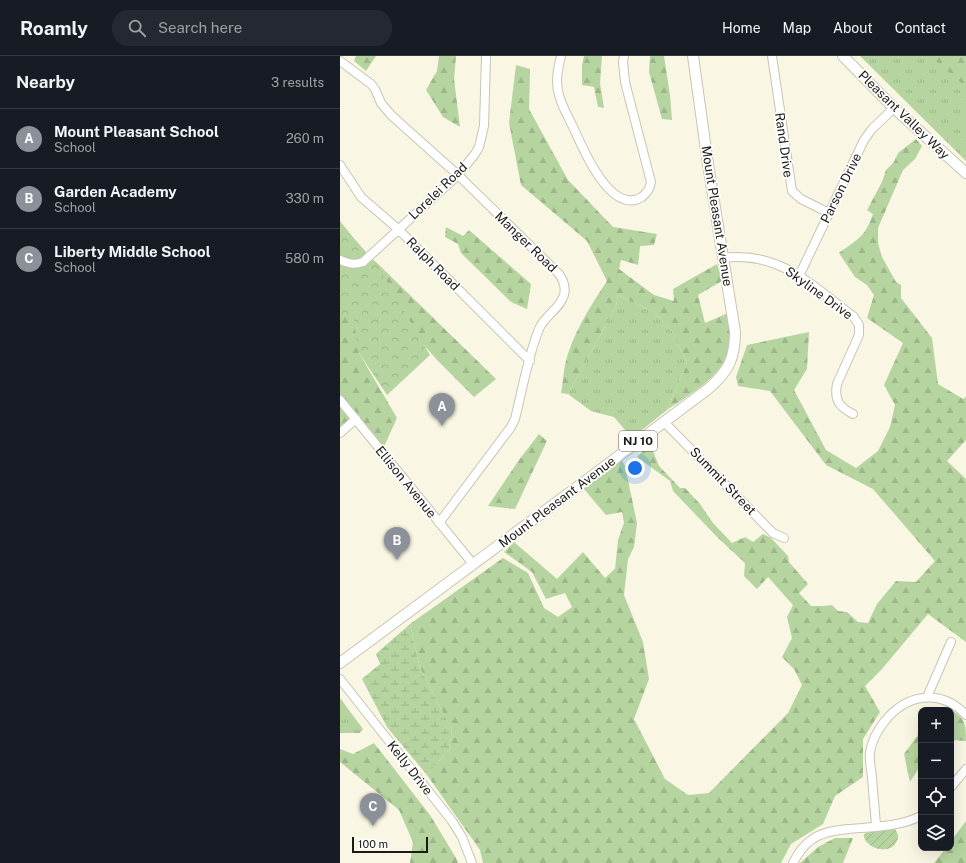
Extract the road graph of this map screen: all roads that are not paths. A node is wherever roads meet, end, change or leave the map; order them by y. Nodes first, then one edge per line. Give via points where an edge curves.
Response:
1 (486, 56) edge
2 (560, 56) edge
3 (624, 56) edge
4 (693, 56) edge
5 (772, 56) edge
6 (844, 56) edge
7 (340, 61) edge
8 (894, 108) junction
9 (340, 165) edge
10 (966, 173) edge
11 (458, 175) junction
12 (829, 213) junction
13 (398, 229) junction
14 (723, 258) junction
15 (340, 260) edge
16 (799, 276) junction
17 (530, 361) junction
18 (340, 400) edge
19 (853, 414) dead end
20 (356, 419) junction
21 (664, 422) junction
22 (340, 433) edge
23 (439, 523) junction
24 (784, 538) dead end
25 (474, 564) junction
26 (951, 642) dead end
27 (340, 663) edge
28 (340, 679) edge
29 (927, 697) junction
30 (966, 715) edge
31 (966, 769) edge
32 (954, 784) edge
33 (918, 817) edge
34 (876, 826) junction
35 (472, 863) edge
36 (793, 863) edge

1 - 11 street, Lorelei Road via 482,137 475,154
2 - 3 street via 557,85 562,104 592,167 612,192 622,198 634,200 648,192 651,185 626,82
4 - 14 main road, Mount Pleasant Avenue / NJ 10
5 - 12 street, Rand Drive via 792,191 801,199
6 - 8 main road, Pleasant Valley Way
7 - 11 street, Manger Road via 371,84 391,115
8 - 10 main road, Pleasant Valley Way
8 - 12 street, Parson Drive via 864,140
9 - 13 street, Ralph Road via 361,197
11 - 13 street, Lorelei Road
11 - 17 street, Manger Road via 563,280 565,287 562,301 542,322
12 - 16 street, Parson Drive
13 - 15 street, Lorelei Road via 363,262 349,264
13 - 17 street, Ralph Road
14 - 16 street, Skyline Drive via 746,257 765,260
14 - 21 main road, Mount Pleasant Avenue / NJ 10 via 735,332 732,358 718,380
16 - 19 street, Skyline Drive via 857,321 859,335 837,384 836,392 843,408
17 - 23 street, Manger Road via 511,427
18 - 20 street, Ellison Avenue
20 - 22 street
20 - 23 street, Ellison Avenue
21 - 24 street, Summit Street via 773,533
21 - 25 main road, Mount Pleasant Avenue / NJ 10
23 - 25 street, Ellison Avenue
25 - 27 main road, Mount Pleasant Avenue / NJ 10
26 - 29 street
28 - 35 street, Kelly Drive via 452,821 462,837
29 - 30 street via 947,702
29 - 34 street via 907,702 895,710 874,739 870,758
31 - 32 street
33 - 34 street via 900,824
34 - 36 street via 819,835 802,848

